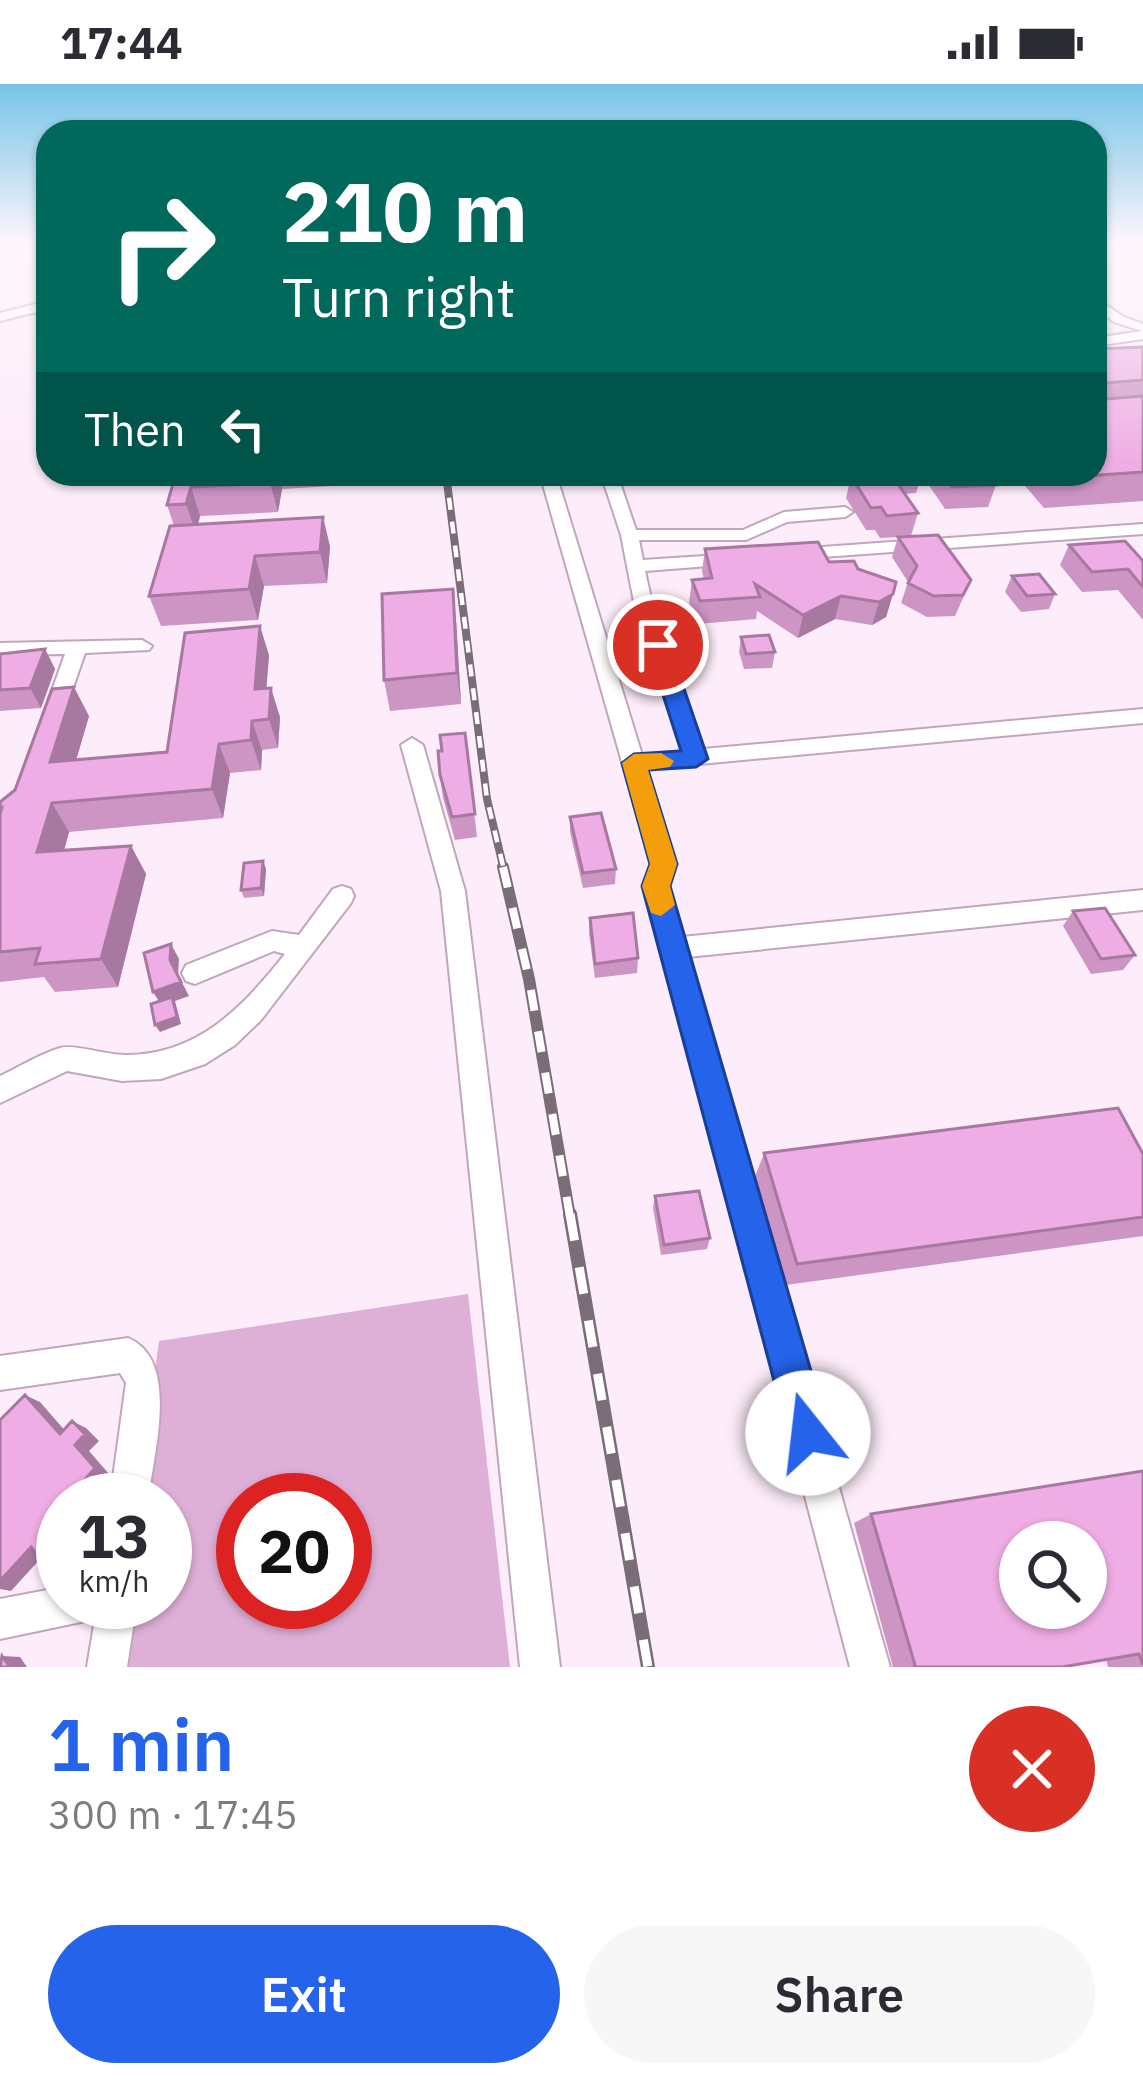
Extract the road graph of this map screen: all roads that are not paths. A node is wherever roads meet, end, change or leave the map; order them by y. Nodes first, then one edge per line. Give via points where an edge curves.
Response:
1 (1143, 331) edge
2 (1107, 339) edge
3 (552, 486) edge
4 (613, 486) edge
5 (845, 512) dead end
6 (1143, 529) edge
7 (629, 536) junction
8 (774, 556) edge
9 (751, 557) edge
10 (636, 566) junction
11 (142, 646) dead end
12 (77, 647) junction
13 (0, 649) edge
14 (1143, 716) edge
15 (47, 733) edge
16 (412, 745) dead end
17 (696, 759) junction
18 (634, 763) junction
19 (342, 896) dead end
20 (1143, 900) edge
21 (672, 947) junction
22 (301, 953) junction
23 (195, 973) dead end
24 (0, 1090) edge
25 (0, 1373) edge
26 (132, 1473) edge
27 (36, 1612) edge
28 (0, 1619) edge
29 (113, 1629) edge
30 (107, 1667) edge
31 (540, 1667) edge
32 (870, 1667) edge

1 - 2 street
3 - 18 street
4 - 7 street
5 - 7 street via 784,517 746,536
6 - 8 street
7 - 10 street
9 - 10 street
10 - 17 street
11 - 12 street
12 - 13 street
12 - 15 street
14 - 17 street
16 - 31 street via 453,891
17 - 18 street
18 - 21 street via 663,864 656,886
19 - 22 street
20 - 21 street
21 - 32 street
22 - 23 street via 288,941 272,941
22 - 24 street via 244,1020 189,1057 130,1068 67,1058
25 - 26 street via 128,1354 144,1379
27 - 28 street
29 - 30 street

